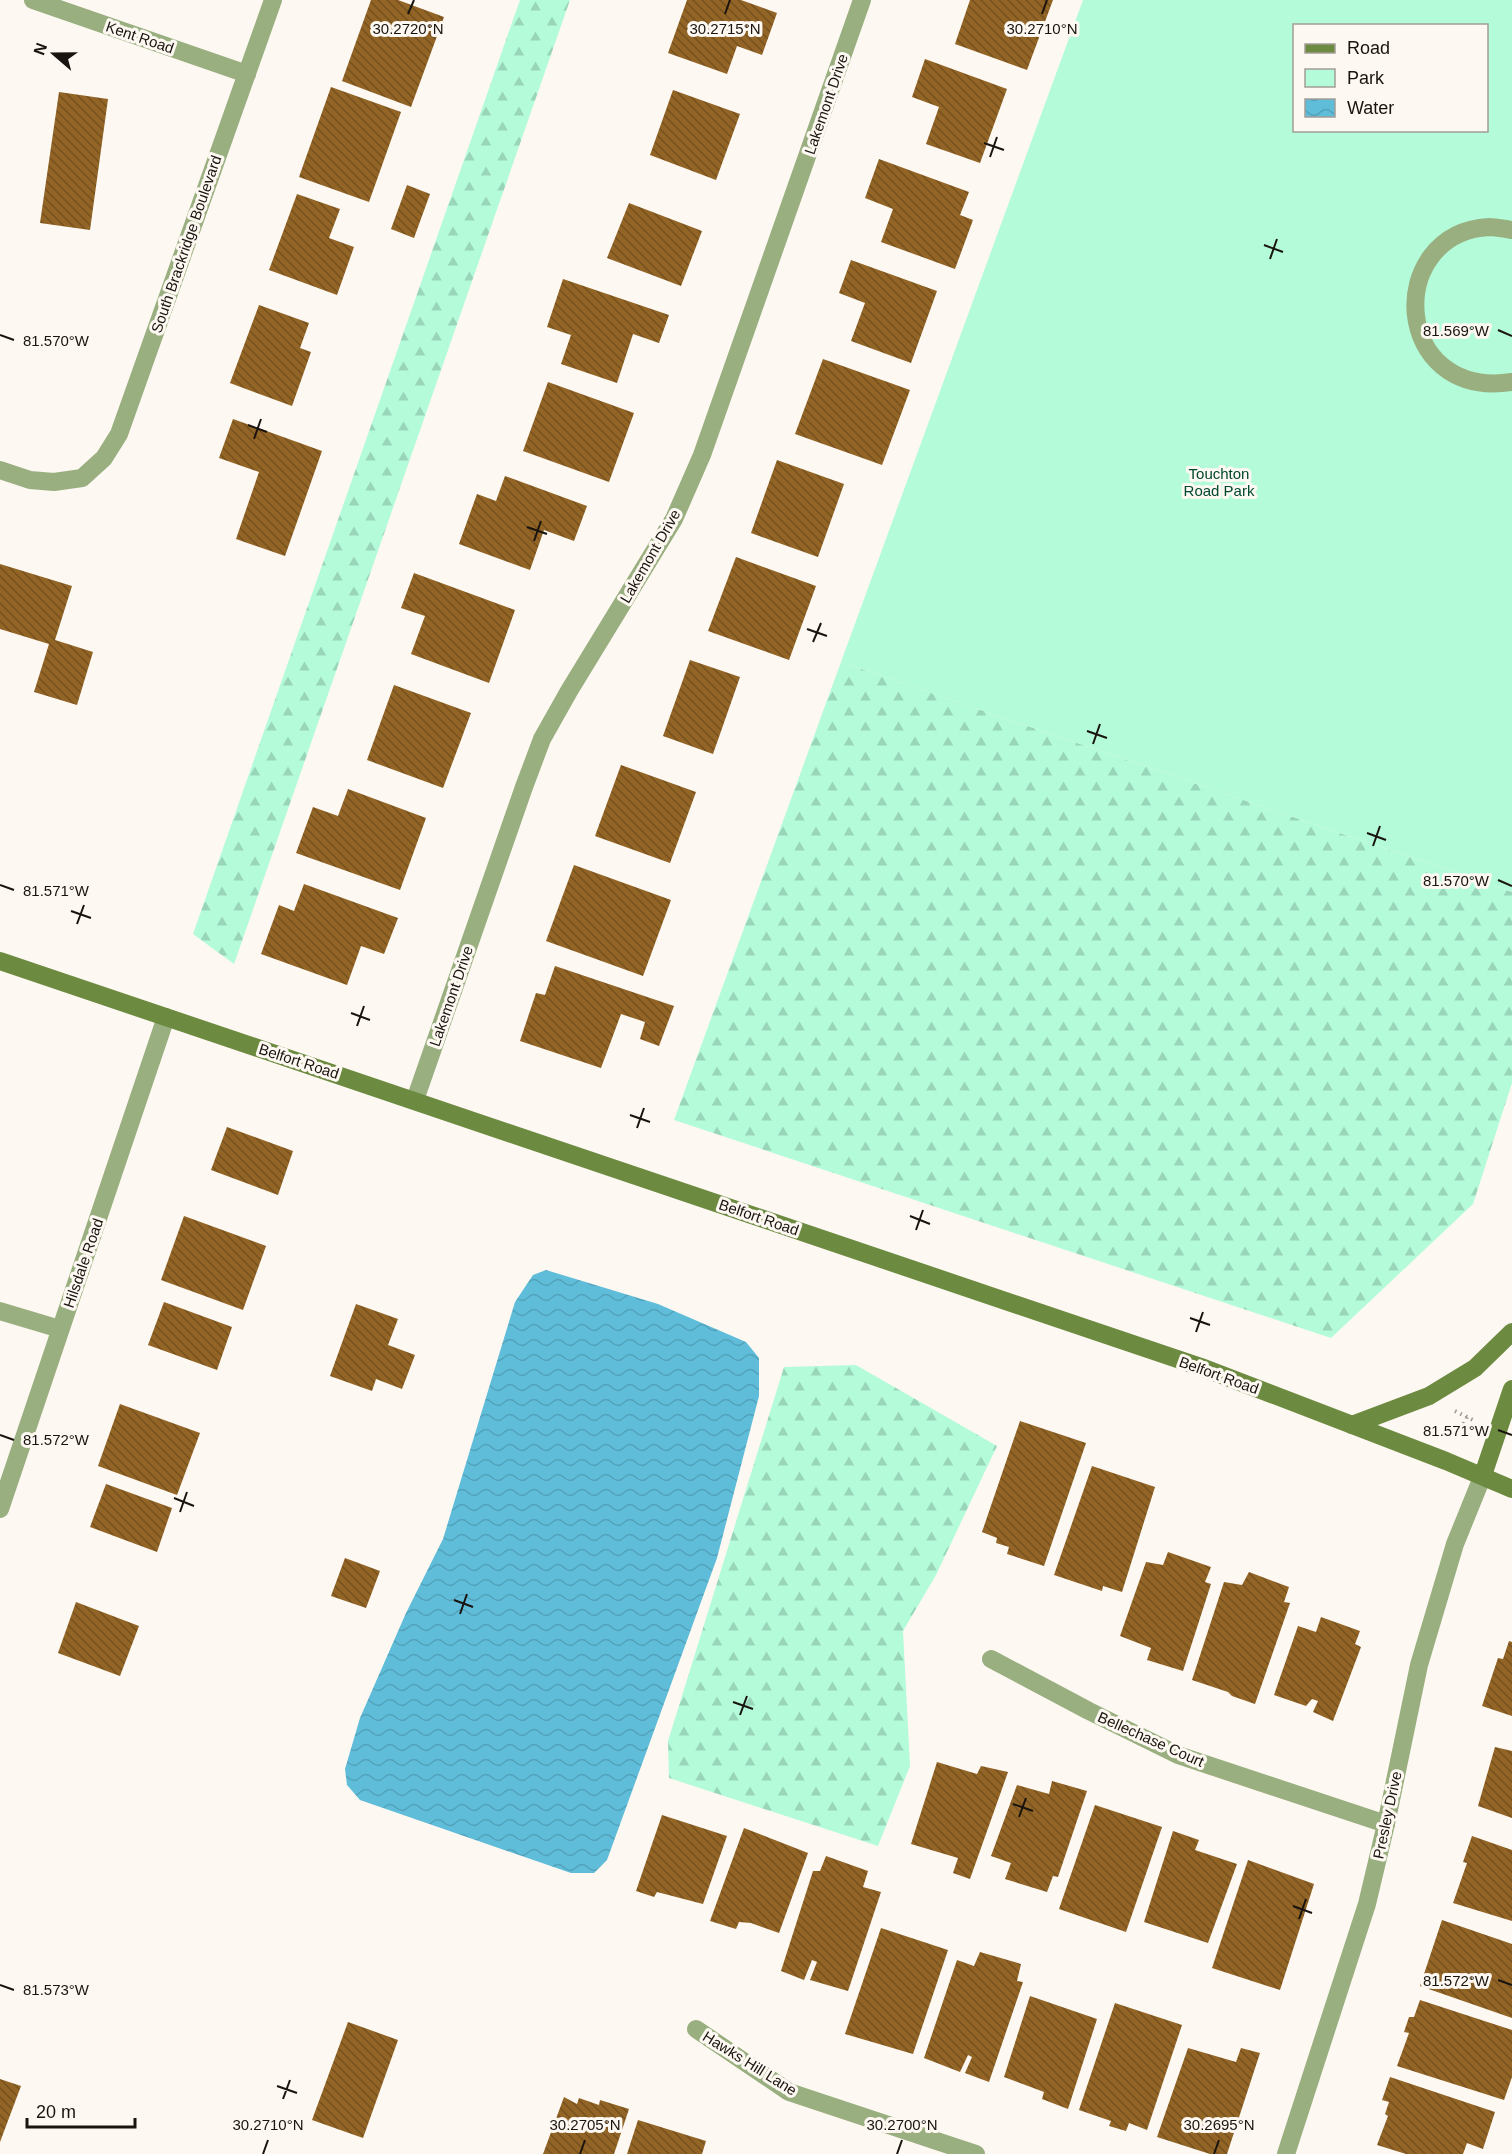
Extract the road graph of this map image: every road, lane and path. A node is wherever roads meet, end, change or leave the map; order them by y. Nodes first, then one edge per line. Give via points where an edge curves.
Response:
1 (33, 0) edge
2 (273, 0) edge
3 (862, 0) edge
4 (247, 74) junction
5 (1512, 230) edge
6 (1512, 382) edge
7 (0, 470) edge
8 (0, 961) edge
9 (166, 1017) junction
10 (415, 1100) junction
11 (0, 1311) edge
12 (60, 1329) junction
13 (1512, 1332) edge
14 (1512, 1389) edge
15 (1451, 1410) dead end
16 (1467, 1417) junction
17 (1478, 1422) dead end
18 (1352, 1425) junction
19 (1461, 1428) dead end
20 (1483, 1475) junction
21 (1512, 1489) edge
22 (0, 1509) edge
23 (991, 1659) dead end
24 (1386, 1824) junction
25 (696, 2029) dead end
26 (976, 2154) edge
27 (1286, 2154) edge

1 - 4 street, Kent Road
2 - 4 street, South Brackridge Boulevard
3 - 10 street, Lakemont Drive via 702,455 674,519 542,739
4 - 7 street, South Brackridge Boulevard via 119,434 104,458 82,478 46,482
5 - 6 street via 1490,227 1464,232 1441,246 1424,267 1415,292 1415,319 1424,344 1440,364 1462,378 1486,384
8 - 9 street, Belfort Road
9 - 10 street, Belfort Road
9 - 12 street, Hilsdale Road
10 - 18 street, Belfort Road via 1201,1367
11 - 12 street
12 - 22 street, Hilsdale Road
13 - 18 street via 1475,1368 1430,1395
14 - 20 street
15 - 16 path
16 - 17 path
16 - 19 path
18 - 20 street, Belfort Road
20 - 21 street, Belfort Road
20 - 24 street, Presley Drive via 1455,1544 1419,1665
23 - 24 street, Bellechase Court via 1178,1755
24 - 27 street, Presley Drive via 1367,1904
25 - 26 street, Hawks Hill Lane via 789,2092

